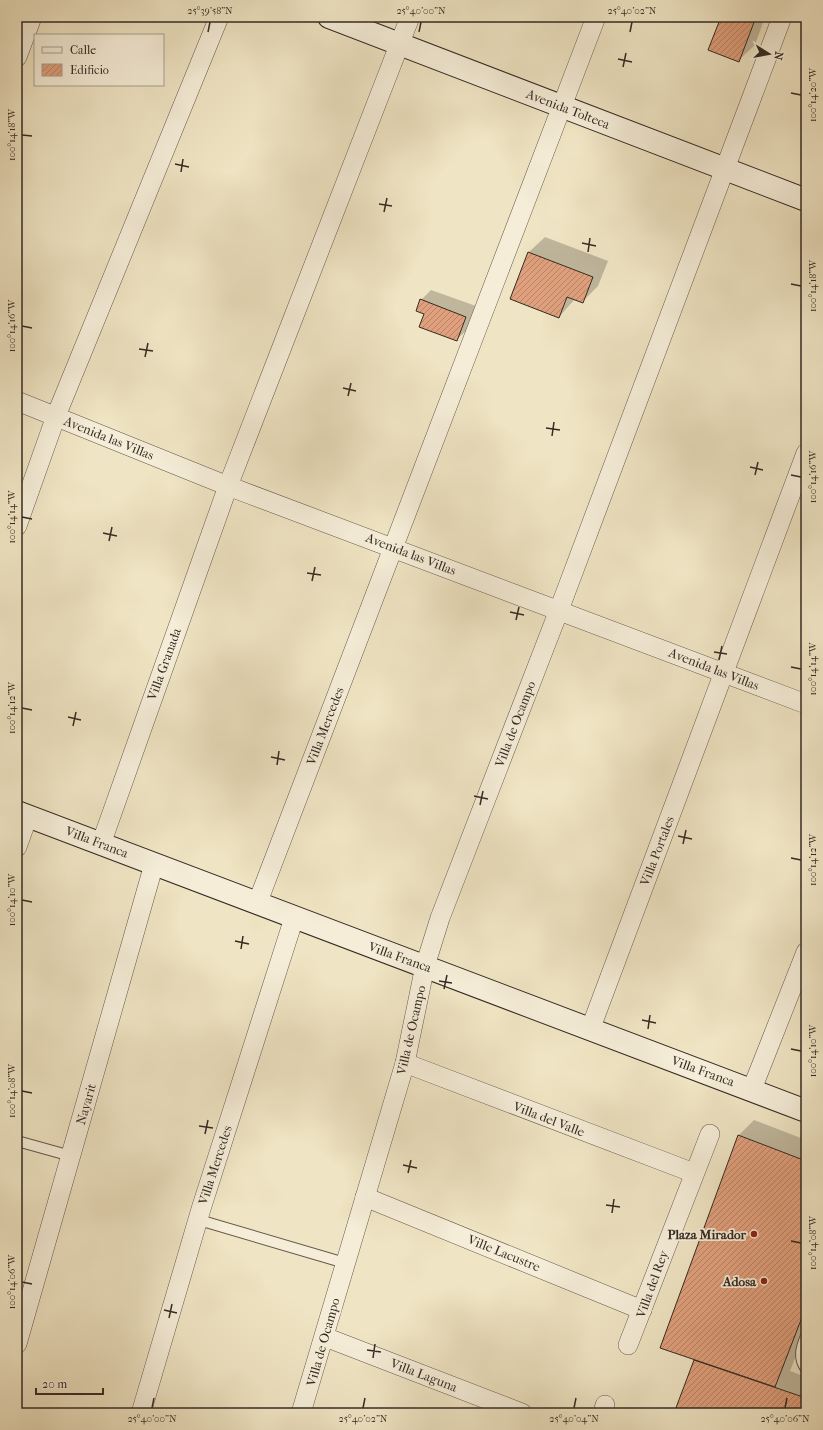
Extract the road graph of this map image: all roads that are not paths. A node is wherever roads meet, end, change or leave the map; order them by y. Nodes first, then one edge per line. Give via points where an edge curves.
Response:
1 (32, 17) edge
2 (219, 17) edge
3 (329, 17) edge
4 (410, 17) edge
5 (596, 17) edge
6 (782, 17) edge
7 (400, 44) junction
8 (17, 57) edge
9 (562, 107) junction
10 (724, 169) junction
11 (806, 200) edge
12 (17, 401) edge
13 (56, 416) junction
14 (806, 453) edge
15 (228, 486) junction
16 (17, 526) edge
17 (393, 547) junction
18 (559, 610) junction
19 (724, 673) junction
20 (806, 704) edge
21 (22, 814) edge
22 (101, 844) junction
23 (17, 847) edge
24 (154, 864) junction
25 (257, 904) junction
26 (294, 918) junction
27 (806, 952) edge
28 (425, 966) junction
29 (590, 1030) junction
30 (406, 1063) junction
31 (752, 1089) junction
32 (806, 1111) edge
33 (710, 1134) dead end
34 (17, 1141) edge
35 (71, 1156) junction
36 (694, 1173) junction
37 (365, 1197) junction
38 (199, 1220) junction
39 (345, 1263) junction
40 (642, 1310) junction
41 (806, 1336) edge
42 (325, 1337) junction
43 (17, 1344) edge
44 (628, 1345) dead end
45 (806, 1369) edge
46 (141, 1413) edge
47 (301, 1413) edge
48 (522, 1413) edge

1 - 8 street
2 - 13 street
3 - 7 street, Avenida Tolteca
4 - 7 street, Villa Granada
5 - 9 street, Villa Mercedes
6 - 10 street, Villa de Ocampo
7 - 9 street, Avenida Tolteca
7 - 15 street, Villa Granada
9 - 10 street, Avenida Tolteca
9 - 17 street, Villa Mercedes
10 - 11 street, Avenida Tolteca
10 - 18 street, Villa de Ocampo
12 - 13 street, Avenida las Villas
13 - 15 street, Avenida las Villas
13 - 16 street
14 - 19 street, Villa Portales
15 - 17 street, Avenida las Villas
15 - 22 street, Villa Granada
17 - 18 street, Avenida las Villas
17 - 25 street, Villa Mercedes
18 - 19 street, Avenida las Villas
18 - 28 street, Villa de Ocampo via 440,918
19 - 20 street, Avenida las Villas
19 - 29 street, Villa Portales
21 - 22 street, Villa Franca
21 - 23 street
22 - 24 street, Villa Franca
24 - 25 street, Villa Franca
24 - 35 street, Nayarit
25 - 26 street, Villa Franca
26 - 28 street, Villa Franca
26 - 38 street, Villa Mercedes
27 - 31 street
28 - 29 street, Villa Franca
28 - 30 street, Villa de Ocampo
29 - 31 street, Villa Franca
30 - 36 street, Villa del Valle
30 - 37 street, Villa de Ocampo
31 - 32 street, Villa Franca
33 - 36 street, Villa del Rey
34 - 35 lane
35 - 43 street, Nayarit
36 - 40 street, Villa del Rey
37 - 39 street, Villa de Ocampo
37 - 40 street, Ville Lacustre
38 - 39 lane
38 - 46 street, Villa Mercedes
39 - 42 street, Villa de Ocampo
40 - 44 street, Villa del Rey
41 - 45 lane via 800,1355
42 - 47 street, Villa de Ocampo
42 - 48 street, Villa Laguna

